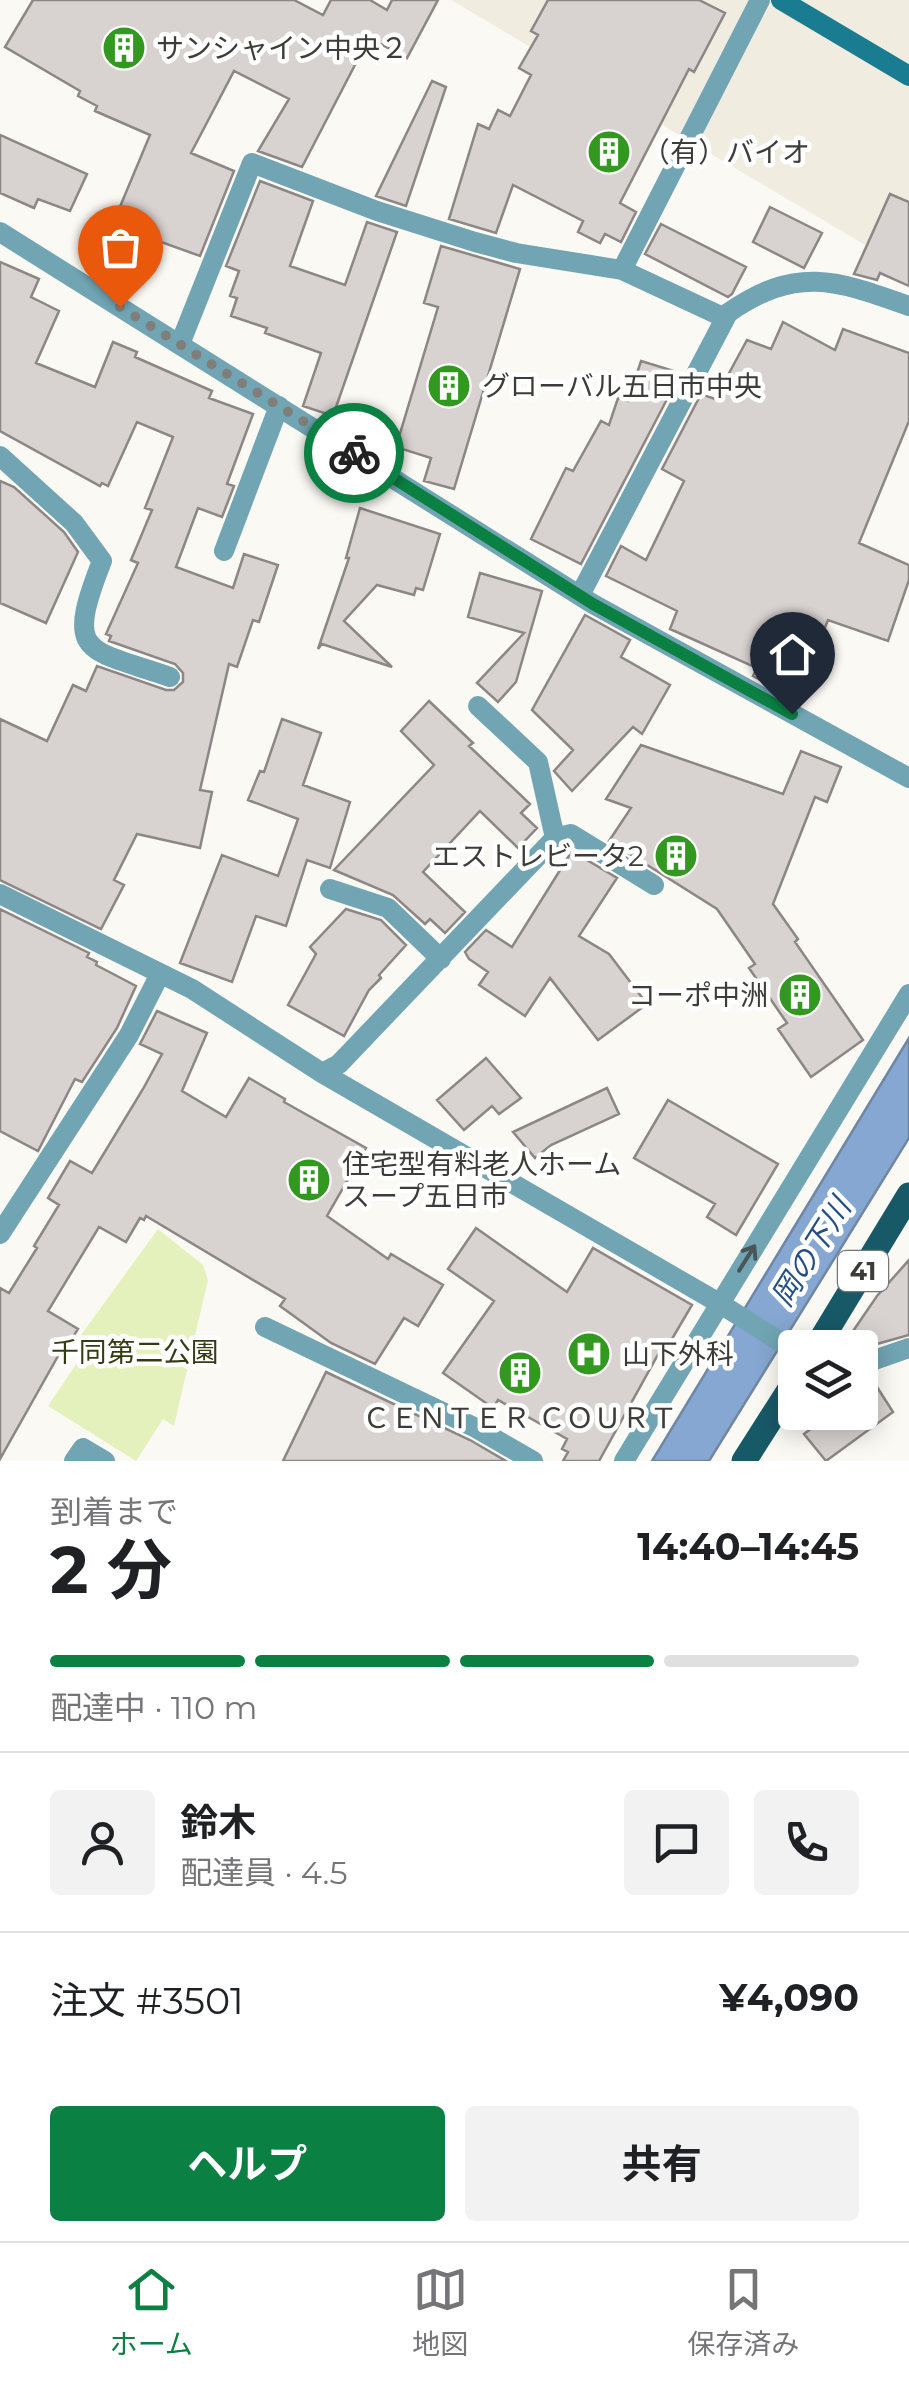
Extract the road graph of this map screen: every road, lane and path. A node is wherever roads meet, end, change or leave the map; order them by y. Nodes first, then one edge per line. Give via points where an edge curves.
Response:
1 (760, 0) edge
2 (781, 0) edge
3 (909, 76) edge
4 (0, 232) edge
5 (622, 270) junction
6 (909, 306) edge
7 (725, 318) junction
8 (180, 344) junction
9 (279, 406) junction
10 (0, 456) edge
11 (224, 551) dead end
12 (580, 595) junction
13 (170, 677) dead end
14 (478, 706) dead end
15 (909, 778) edge
16 (555, 838) junction
17 (654, 885) dead end
18 (330, 888) dead end
19 (0, 894) edge
20 (441, 959) junction
21 (160, 974) junction
22 (909, 994) edge
23 (322, 1073) junction
24 (909, 1195) edge
25 (0, 1234) edge
26 (725, 1307) junction
27 (265, 1327) dead end
28 (814, 1330) edge
29 (778, 1336) edge
30 (909, 1348) edge
31 (878, 1359) edge
32 (778, 1408) edge
33 (74, 1461) edge
34 (105, 1461) edge
35 (533, 1461) edge
36 (624, 1461) edge
37 (744, 1461) edge

1 - 5 street
2 - 3 street
4 - 8 street
5 - 7 street
5 - 8 street via 474,242 252,163
6 - 7 street via 848,284 806,282 763,292
7 - 12 street
8 - 9 street
9 - 11 street
9 - 12 street
10 - 13 street via 74,523 102,561 85,604 86,640 94,651
12 - 15 street
14 - 16 street via 538,762
16 - 17 street via 571,834
16 - 20 street
18 - 20 street via 388,908
19 - 21 street
20 - 23 street
21 - 23 street
21 - 25 street via 129,1034
26 -> 22 street
23 - 26 street
24 - 28 main road, 41
26 - 29 street
26 - 36 street
27 - 35 street
30 - 31 street
32 - 37 main road
33 - 34 street via 82,1448

